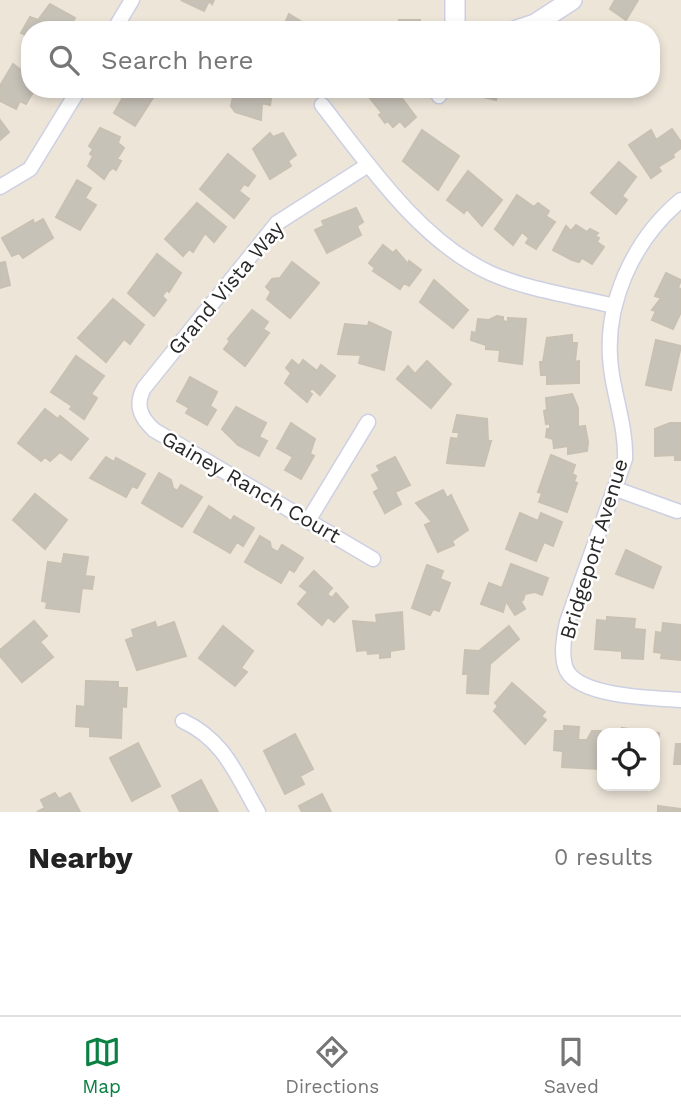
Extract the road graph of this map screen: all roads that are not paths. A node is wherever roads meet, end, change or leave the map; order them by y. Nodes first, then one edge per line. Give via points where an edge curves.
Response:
1 (132, 0) edge
2 (455, 0) edge
3 (572, 0) edge
4 (119, 21) edge
5 (455, 21) edge
6 (540, 21) edge
7 (73, 98) edge
8 (322, 105) dead end
9 (368, 165) junction
10 (0, 187) edge
11 (681, 200) edge
12 (614, 306) junction
13 (139, 405) joint
14 (368, 422) dead end
15 (616, 489) junction
16 (677, 511) dead end
17 (308, 521) junction
18 (373, 559) dead end
19 (681, 700) edge
20 (183, 721) dead end
21 (258, 812) edge

1 - 4 street
2 - 5 street
3 - 6 street
7 - 10 street via 30,169
8 - 9 street
9 - 12 street via 412,217 472,263 504,278
9 - 13 street, Grand Vista Way via 277,223 144,388
11 - 12 street, Bridgeport Avenue via 645,238 626,271
12 - 15 street, Bridgeport Avenue via 609,337 611,370 625,435 625,459
13 - 17 street, Gainey Ranch Court via 144,421 154,430
14 - 17 street
15 - 16 street
15 - 19 street, Bridgeport Avenue via 567,622 563,646 567,670 601,691
17 - 18 street, Gainey Ranch Court
20 - 21 street via 203,730 219,745

